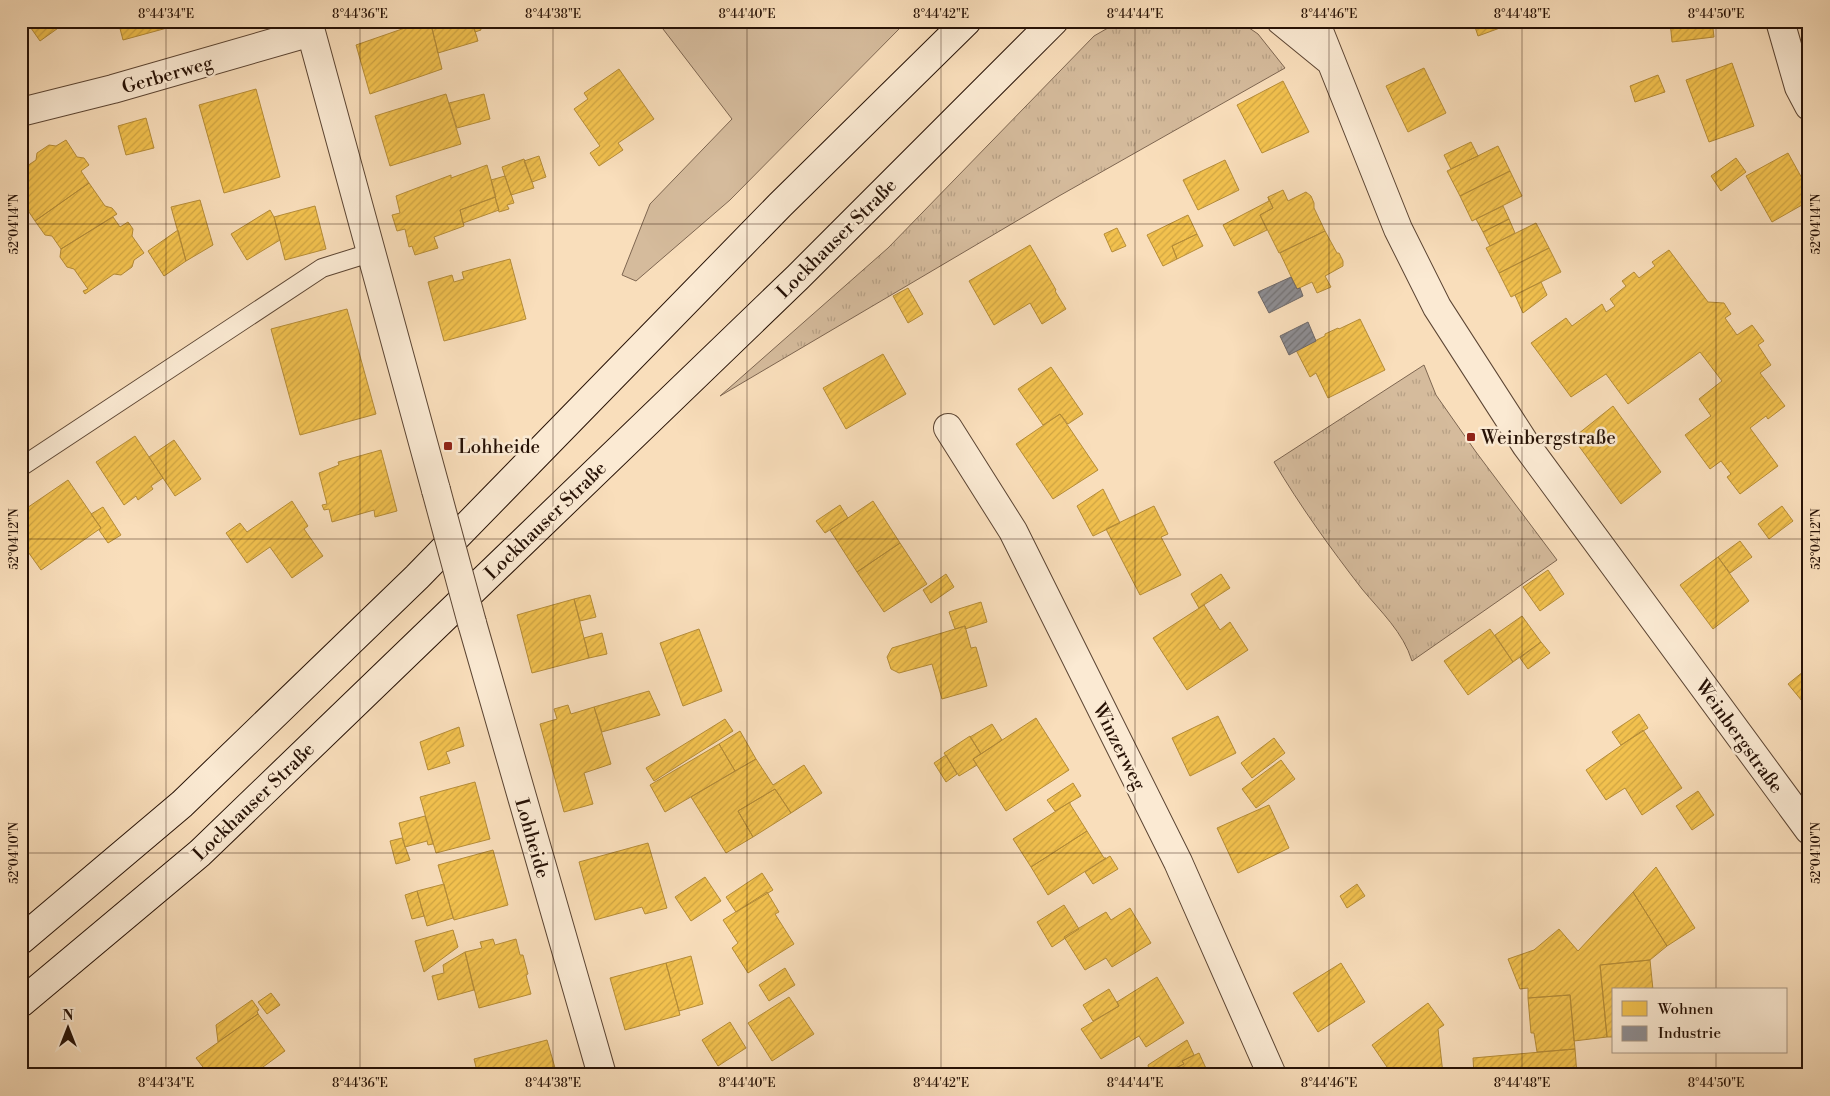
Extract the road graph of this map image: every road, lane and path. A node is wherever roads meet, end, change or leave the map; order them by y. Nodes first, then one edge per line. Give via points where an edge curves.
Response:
1 (967, 21) edge
2 (1054, 21) edge
3 (1281, 21) edge
4 (1315, 21) edge
5 (1780, 21) edge
6 (310, 27) edge
7 (1331, 62) junction
8 (1809, 106) edge
9 (21, 112) edge
10 (370, 253) junction
11 (948, 428) dead end
12 (21, 467) edge
13 (1809, 830) edge
14 (21, 940) edge
15 (21, 1003) edge
16 (602, 1075) edge
17 (1272, 1075) edge

1 - 14 street via 780,205 417,577 182,804
2 - 15 street, Lockhauser Straße via 798,277 207,846
3 - 7 street
4 - 7 street, Weinbergstraße
5 - 8 street via 1799,87
6 - 9 street, Gerberweg via 113,89
6 - 10 street, Lohheide
7 - 13 street, Weinbergstraße via 1398,228 1437,307 1526,445
10 - 12 lane via 322,268
10 - 16 street, Lohheide, bridge
11 - 17 street, Winzerweg via 1013,531 1178,862

